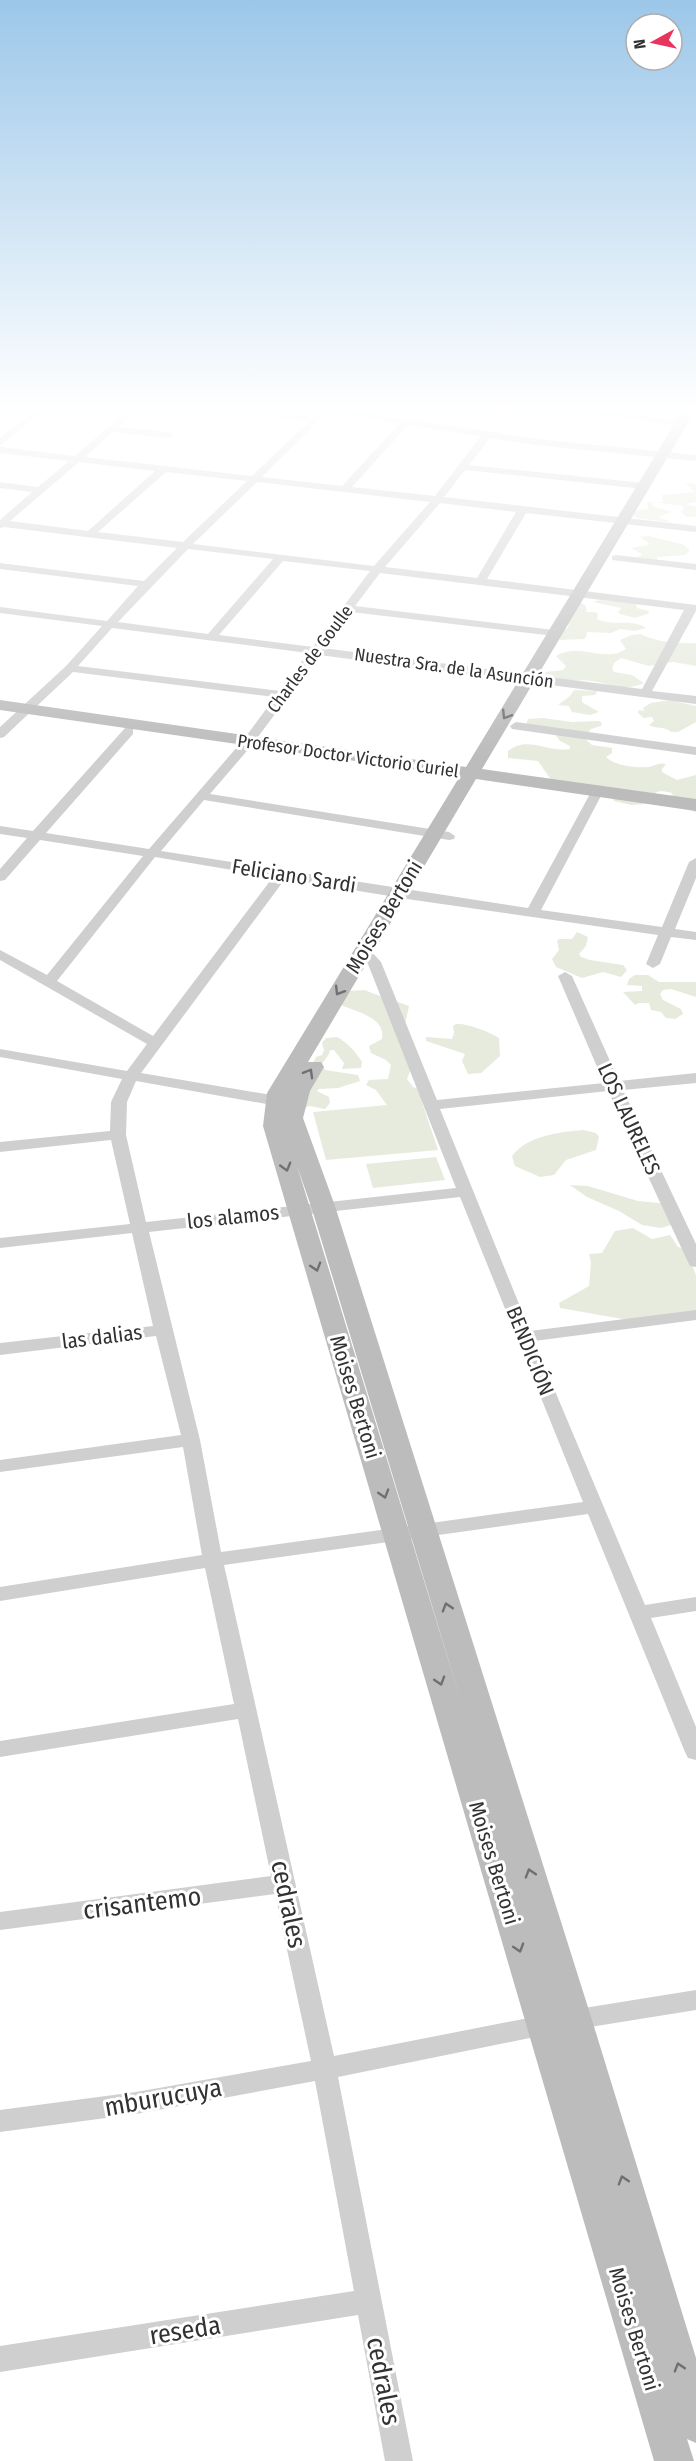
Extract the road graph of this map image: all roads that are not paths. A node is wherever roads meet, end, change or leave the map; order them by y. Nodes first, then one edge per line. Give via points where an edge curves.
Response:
1 (35, 528) edge
2 (97, 528) edge
3 (204, 528) edge
4 (413, 528) edge
5 (512, 528) edge
6 (626, 528) edge
7 (627, 528) edge
8 (90, 534) junction
9 (185, 547) junction
10 (282, 557) junction
11 (616, 558) junction
12 (0, 566) edge
13 (696, 567) edge
14 (377, 569) junction
15 (480, 582) junction
16 (146, 584) junction
17 (585, 594) junction
18 (348, 608) junction
19 (694, 608) edge
20 (5, 611) edge
21 (0, 621) edge
22 (110, 624) junction
23 (554, 633) junction
24 (212, 636) junction
25 (317, 650) junction
26 (70, 668) junction
27 (536, 679) junction
28 (645, 694) junction
29 (283, 695) junction
30 (696, 700) edge
31 (0, 705) edge
32 (16, 713) edge
33 (516, 726) junction
34 (129, 731) junction
35 (0, 734) edge
36 (246, 744) junction
37 (696, 751) edge
38 (476, 778) junction
39 (596, 794) junction
40 (201, 796) junction
41 (696, 805) edge
42 (696, 811) edge
43 (0, 830) edge
44 (441, 835) junction
45 (35, 836) junction
46 (152, 853) junction
47 (695, 868) edge
48 (281, 875) junction
49 (0, 877) edge
50 (406, 894) junction
51 (533, 912) junction
52 (666, 932) junction
53 (696, 936) edge
54 (0, 954) edge
55 (369, 957) junction
56 (652, 964) dead end
57 (565, 976) dead end
58 (49, 981) junction
59 (156, 1043) junction
60 (0, 1053) edge
61 (38, 1060) junction
62 (0, 1064) edge
63 (131, 1076) junction
64 (696, 1078) edge
65 (613, 1086) junction
66 (285, 1103) junction
67 (430, 1105) junction
68 (118, 1135) junction
69 (0, 1147) edge
70 (466, 1192) junction
71 (311, 1209) junction
72 (139, 1227) junction
73 (0, 1243) edge
74 (696, 1262) edge
75 (696, 1315) edge
76 (164, 1330) junction
77 (524, 1337) junction
78 (0, 1349) edge
79 (191, 1440) junction
80 (0, 1466) edge
81 (594, 1508) junction
82 (410, 1533) junction
83 (213, 1560) junction
84 (0, 1594) edge
85 (696, 1604) edge
86 (638, 1613) junction
87 (247, 1710) junction
88 (0, 1749) edge
89 (696, 1752) edge
90 (285, 1884) junction
91 (0, 1922) edge
92 (696, 2000) edge
93 (575, 2020) junction
94 (542, 2025) junction
95 (325, 2070) junction
96 (0, 2121) edge
97 (369, 2301) junction
98 (0, 2359) edge
99 (696, 2423) edge
100 (399, 2461) edge
101 (674, 2461) edge

1 - 8 street
2 - 8 street
3 - 9 street
4 - 14 street, Charles de Goulle
5 - 15 street
6 - 17 street, Moises Bertoni
7 - 11 street, Moises Bertoni
8 - 9 street
9 - 10 street
9 - 16 street
10 - 14 street
10 - 24 street
11 - 13 street
11 - 17 street, Moises Bertoni
12 - 16 street
14 - 15 street
14 - 18 street, Charles de Goulle
15 - 17 street
16 - 22 street
17 - 19 street
17 - 23 street, Moises Bertoni
17 - 27 street, Moises Bertoni
18 - 23 street
18 - 25 street, Charles de Goulle
19 - 28 street
20 - 21 street
20 - 22 street
22 - 24 street, Nuestra Sra. de la Asunción
22 - 26 street
23 - 27 street, Moises Bertoni
24 - 25 street, Nuestra Sra. de la Asunción
25 - 27 street, Nuestra Sra. de la Asunción
25 - 29 street, Charles de Goulle
26 - 29 street
26 - 32 street
27 - 28 street, Nuestra Sra. de la Asunción
27 - 33 street, Moises Bertoni
27 -> 38 street, Moises Bertoni
28 - 30 street, Nuestra Sra. de la Asunción
29 - 36 street, Charles de Goulle
31 - 32 street, Profesor Doctor Victorio Curiel
32 - 34 street, Profesor Doctor Victorio Curiel
32 - 35 street
32 - 36 street, Profesor Doctor Victorio Curiel
33 - 37 street
33 - 38 street, Moises Bertoni
34 - 36 street, Profesor Doctor Victorio Curiel
34 - 45 street
36 - 38 street, Profesor Doctor Victorio Curiel
36 - 40 street, Charles de Goulle
38 - 39 street, Profesor Doctor Victorio Curiel
38 - 44 street, Moises Bertoni
39 - 41 street, Profesor Doctor Victorio Curiel
39 - 42 street, Profesor Doctor Victorio Curiel
39 - 51 street
40 - 44 street
40 - 46 street, Charles de Goulle
43 - 45 street, Feliciano Sardi
44 - 50 street, Moises Bertoni
45 - 46 street, Feliciano Sardi
45 - 49 street
46 - 48 street, Feliciano Sardi
46 - 58 street, Charles de Goulle
47 - 52 street
48 - 50 street, Feliciano Sardi
48 - 59 street
50 - 51 street, Feliciano Sardi
50 - 55 street, Moises Bertoni
51 - 52 street, Feliciano Sardi
52 - 53 street, Feliciano Sardi
52 - 56 street
54 - 58 street
55 - 66 street, Moises Bertoni via 298,1092
55 - 67 street, BENDICIÓN
57 - 65 street, LOS LAURELES
58 - 59 street
59 - 63 street
60 - 61 street
61 - 62 street
61 - 63 street
63 - 66 street
63 - 68 street via 119,1102
64 - 65 street
65 - 67 street
65 - 74 street, LOS LAURELES
66 - 71 street, Moises Bertoni via 292,1118
67 - 70 street, BENDICIÓN
68 - 69 street
68 - 72 street
70 - 71 street, los alamos
70 - 77 street, BENDICIÓN
71 - 72 street, los alamos
71 - 82 street, Moises Bertoni
72 - 73 street, los alamos
72 - 76 street
75 - 77 street
76 - 78 street, las dalias
76 - 79 street, las dalias
77 - 81 street, BENDICIÓN
79 - 80 street
79 - 83 street, las dalias
81 - 82 street
81 - 86 street, BENDICIÓN
82 - 83 street
93 -> 82 street, Moises Bertoni
82 -> 94 street, Moises Bertoni
83 - 84 street
83 - 87 street, cedrales
85 - 86 street
86 - 89 street, BENDICIÓN
87 - 88 street
87 - 90 street, cedrales
90 - 91 street, crisantemo
90 - 95 street, cedrales
92 - 93 street, mburucuya
93 - 94 street, mburucuya
99 -> 93 street, Moises Bertoni
94 - 95 street, mburucuya
94 - 101 street, Moises Bertoni
95 - 96 street, mburucuya
95 - 97 street, cedrales
97 - 98 street, reseda
97 - 100 street, cedrales

